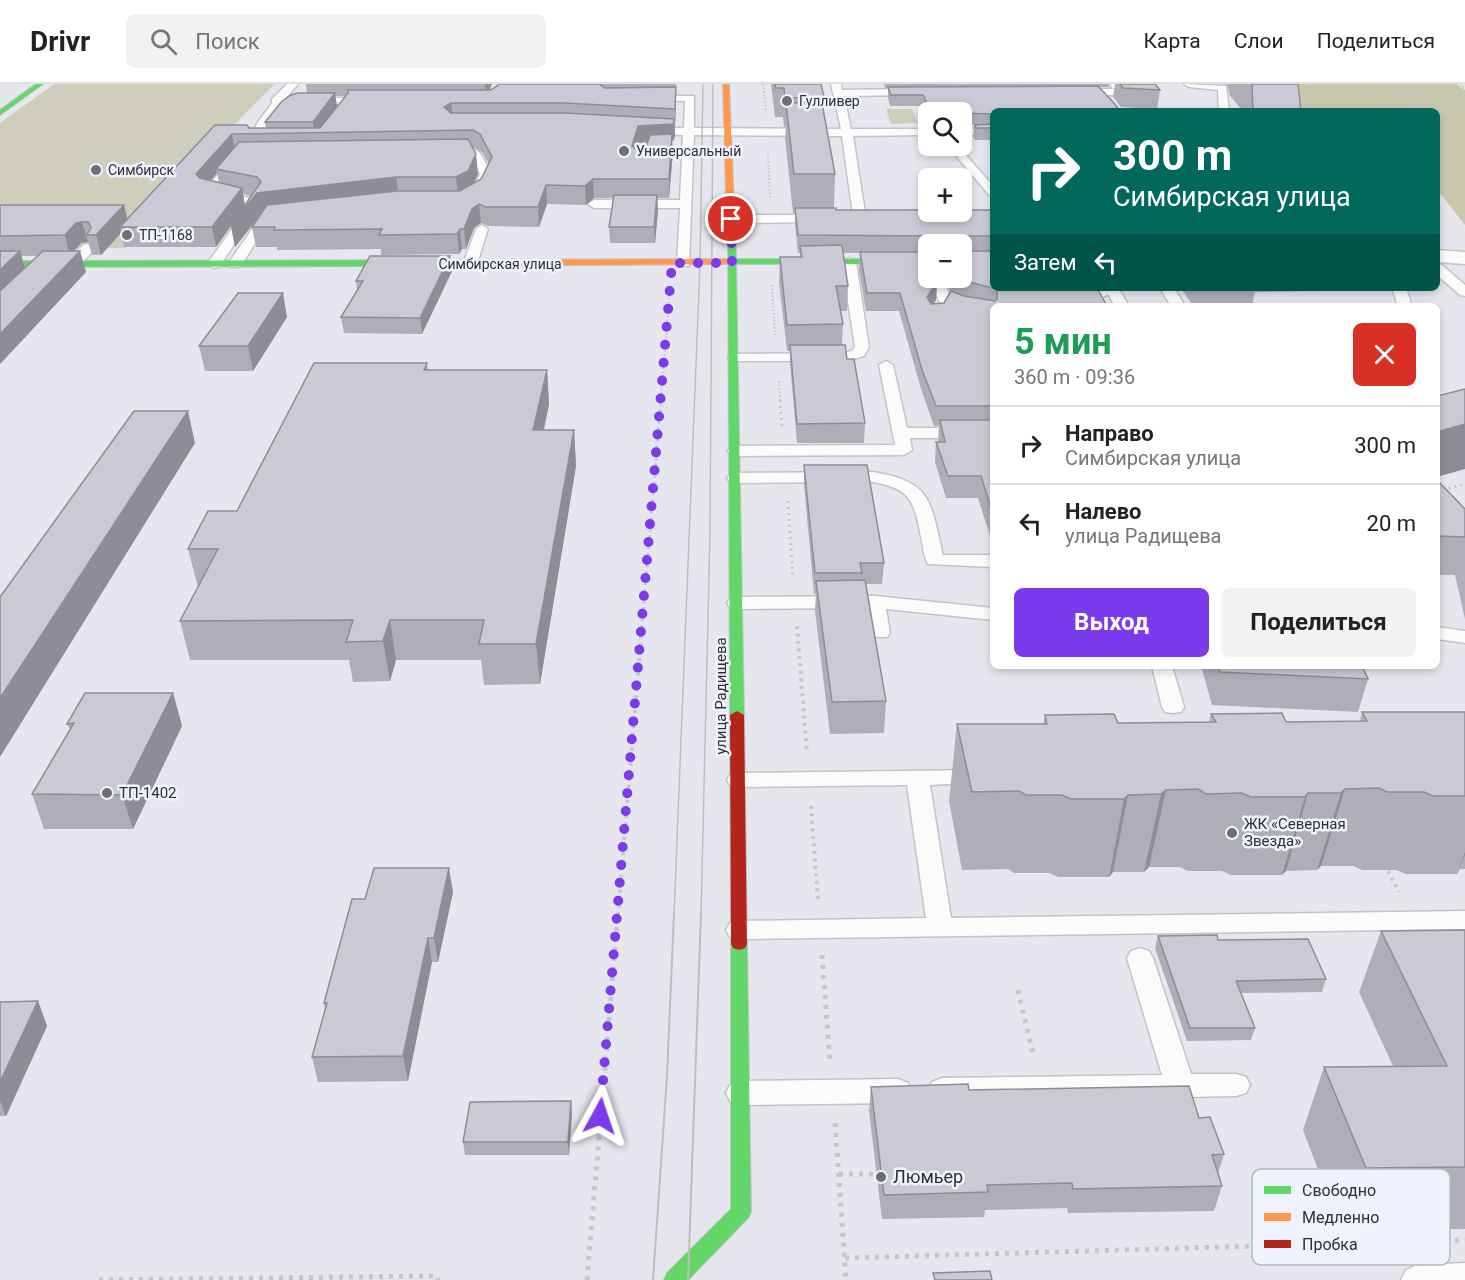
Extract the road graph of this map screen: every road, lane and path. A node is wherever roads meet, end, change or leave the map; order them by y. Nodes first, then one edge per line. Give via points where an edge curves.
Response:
1 (40, 84) edge
2 (293, 84) edge
3 (726, 84) edge
4 (763, 84) edge
5 (1115, 84) edge
6 (1189, 84) edge
7 (1355, 84) edge
8 (1383, 84) edge
9 (1410, 84) edge
10 (1460, 84) edge
11 (1405, 85) edge
12 (837, 88) edge
13 (1465, 88) edge
14 (908, 92) junction
15 (931, 92) edge
16 (1065, 92) edge
17 (1399, 96) junction
18 (642, 98) edge
19 (276, 101) junction
20 (379, 101) edge
21 (6, 104) edge
22 (913, 105) edge
23 (1224, 108) edge
24 (1383, 108) edge
25 (1415, 108) edge
26 (1436, 108) edge
27 (1440, 111) edge
28 (0, 113) edge
29 (1440, 127) edge
30 (1465, 129) edge
31 (634, 130) edge
32 (990, 131) edge
33 (689, 132) junction
34 (918, 132) edge
35 (972, 132) edge
36 (728, 133) junction
37 (768, 133) junction
38 (847, 133) junction
39 (287, 141) edge
40 (1465, 147) edge
41 (433, 153) edge
42 (251, 156) edge
43 (961, 156) edge
44 (1440, 158) edge
45 (974, 171) junction
46 (990, 171) edge
47 (1465, 179) edge
48 (990, 190) edge
49 (461, 204) edge
50 (594, 204) dead end
51 (686, 204) junction
52 (287, 216) edge
53 (731, 219) junction
54 (770, 219) junction
55 (482, 229) edge
56 (87, 248) edge
57 (1440, 256) edge
58 (1465, 258) edge
59 (918, 261) edge
60 (849, 262) junction
61 (678, 263) junction
62 (732, 263) junction
63 (0, 264) edge
64 (46, 264) junction
65 (73, 264) junction
66 (214, 264) junction
67 (235, 264) junction
68 (470, 264) junction
69 (1440, 271) edge
70 (32, 277) edge
71 (939, 288) edge
72 (1068, 291) edge
73 (1104, 291) edge
74 (1465, 292) edge
75 (1083, 303) edge
76 (1086, 303) edge
77 (990, 312) edge
78 (735, 358) junction
79 (886, 365) dead end
80 (901, 433) junction
81 (990, 433) edge
82 (735, 451) junction
83 (736, 478) junction
84 (1465, 484) edge
85 (1440, 491) edge
86 (990, 561) edge
87 (875, 602) junction
88 (736, 603) junction
89 (990, 614) edge
90 (880, 633) dead end
91 (1440, 633) edge
92 (1465, 637) edge
93 (1163, 669) edge
94 (1173, 707) dead end
95 (1000, 777) edge
96 (917, 778) junction
97 (738, 780) junction
98 (1388, 871) dead end
99 (1403, 900) dead end
100 (1465, 921) edge
101 (940, 927) junction
102 (739, 930) junction
103 (1140, 958) dead end
104 (1018, 990) dead end
105 (1236, 1085) dead end
106 (1180, 1086) junction
107 (1041, 1088) junction
108 (740, 1093) junction
109 (838, 1174) dead end
110 (876, 1174) dead end
111 (1450, 1240) edge
112 (1465, 1240) edge
113 (1252, 1246) edge
114 (1465, 1278) edge
115 (99, 1280) edge
116 (438, 1280) edge
117 (587, 1280) edge
118 (674, 1280) edge
119 (846, 1280) edge
120 (1417, 1280) edge

1 - 21 street
2 - 19 lane
3 - 36 street, улица Радищева
4 - 37 path
5 - 16 lane via 1120,92 1104,96
6 - 23 lane via 1223,88
7 - 24 path
8 - 17 path
9 - 11 path
10 - 13 path
11 - 17 path via 1396,90
11 - 26 path
12 - 14 lane
12 - 38 lane
14 - 15 lane
14 - 22 lane
17 - 25 path
18 - 33 lane via 690,98
19 - 20 lane
19 - 39 lane via 256,129 256,141
21 - 28 street
27 - 30 path
29 - 40 path
31 - 33 lane
32 - 35 lane
33 - 36 lane
33 - 51 lane via 682,146
34 - 38 lane
36 - 37 lane
36 - 53 street, улица Радищева
37 - 38 lane
37 - 54 path
38 - 54 lane via 866,219
41 - 49 lane via 475,153 486,174 477,195
42 - 66 lane via 239,156 208,193 256,203
43 - 45 lane
44 - 47 path
45 - 46 lane
45 - 48 lane
50 - 51 lane
51 - 61 lane
52 - 67 lane via 265,219
53 - 54 lane
53 - 62 street, улица Радищева
55 - 68 lane
56 - 65 lane
57 - 58 street
59 - 60 street, Симбирская улица
60 - 62 street, Симбирская улица
60 - 78 lane via 862,347 859,353 847,357
61 - 62 street, Симбирская улица
61 - 68 street, Симбирская улица
61 - 117 path
62 - 78 street, улица Радищева
63 - 64 street, Симбирская улица
64 - 65 street, Симбирская улица
64 - 70 lane
65 - 66 street, Симбирская улица
66 - 67 street, Симбирская улица
67 - 68 street, Симбирская улица
69 - 74 lane
71 - 77 lane via 943,304
72 - 75 lane
73 - 76 lane
78 - 82 street, улица Радищева
79 - 80 lane
80 - 81 lane
80 - 82 lane via 904,450
82 - 83 street, улица Радищева
83 - 86 lane via 873,477 896,481 910,488 922,503 935,560
83 - 88 street, улица Радищева
84 - 85 path
87 - 88 lane
87 - 89 lane
87 - 90 lane
88 - 97 street, улица Радищева
91 - 92 lane
93 - 94 lane
95 - 96 lane
96 - 97 lane
96 - 101 lane
97 - 102 street, улица Радищева
98 - 99 path
100 - 101 lane
101 - 102 lane
102 - 108 street, улица Радищева
103 - 106 lane
104 - 107 path
105 - 106 lane
106 - 107 lane
107 - 108 lane
108 - 118 street, улица Радищева via 741,1212
109 - 110 path
111 - 112 path
113 - 119 path via 844,1258
114 - 120 lane
115 - 116 path via 437,1276

